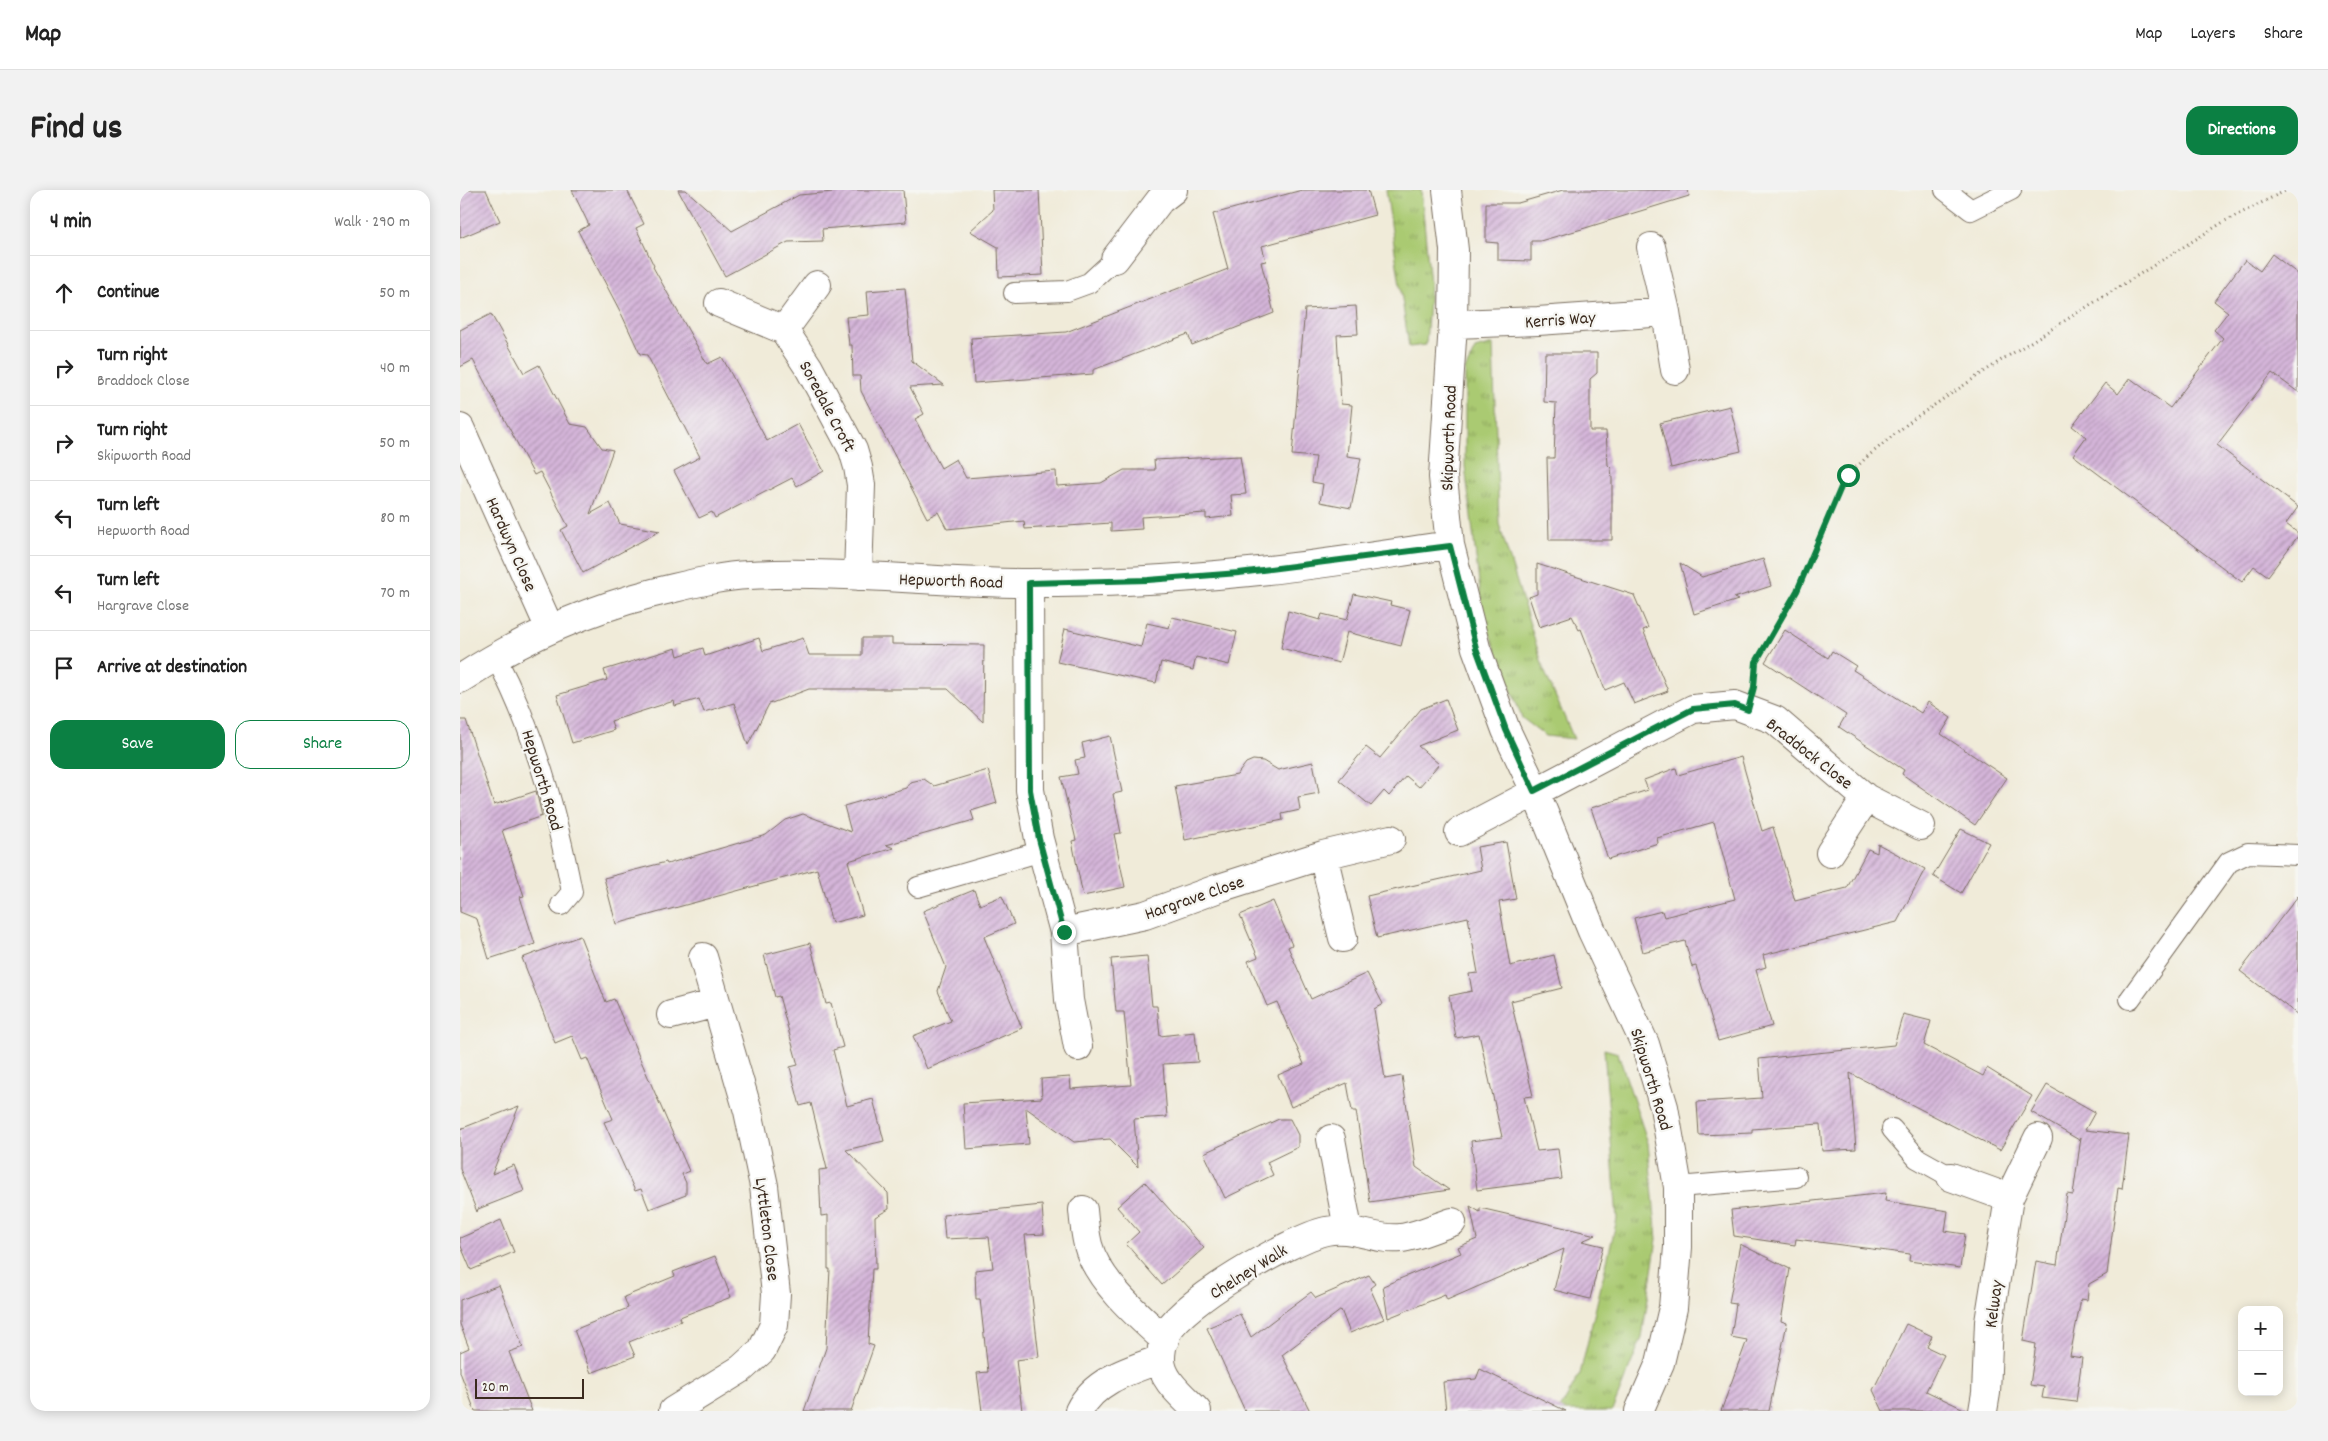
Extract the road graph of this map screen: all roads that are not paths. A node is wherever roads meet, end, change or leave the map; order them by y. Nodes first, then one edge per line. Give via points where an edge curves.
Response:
1 (1447, 190) edge
2 (1945, 190) edge
3 (2011, 190) edge
4 (1160, 193) edge
5 (1651, 247) dead end
6 (1115, 259) joint
7 (817, 285) dead end
8 (1014, 293) dead end
9 (719, 303) dead end
10 (1666, 312) junction
11 (1453, 324) junction
12 (784, 330) junction
13 (1675, 370) dead end
14 (460, 428) edge
15 (467, 461) edge
16 (1450, 546) junction
17 (858, 576) junction
18 (1029, 583) junction
19 (550, 629) junction
20 (495, 656) junction
21 (460, 679) edge
22 (1534, 791) junction
23 (1866, 798) junction
24 (1921, 826) dead end
25 (1459, 832) dead end
26 (1391, 839) dead end
27 (1042, 851) junction
28 (1830, 853) dead end
29 (1323, 855) junction
30 (2298, 855) edge
31 (918, 886) dead end
32 (561, 905) dead end
33 (1064, 932) junction
34 (1343, 938) dead end
35 (703, 957) dead end
36 (2130, 999) dead end
37 (716, 1003) junction
38 (672, 1016) dead end
39 (1078, 1047) dead end
40 (1892, 1129) dead end
41 (2038, 1138) dead end
42 (1331, 1139) dead end
43 (1796, 1177) dead end
44 (1951, 1177) joint
45 (1678, 1187) junction
46 (2009, 1198) junction
47 (1084, 1210) dead end
48 (1452, 1222) dead end
49 (1348, 1229) junction
50 (1163, 1349) junction
51 (673, 1411) edge
52 (1079, 1411) edge
53 (1197, 1411) edge
54 (1639, 1411) edge
55 (1983, 1411) edge

1 - 11 street, Skipworth Road via 1454,250
2 - 3 lane via 1971,210
4 - 6 street
5 - 10 street
6 - 8 lane via 1089,283 1066,291
7 - 12 street
9 - 12 street
10 - 11 street, Kerris Way
10 - 13 street
11 - 16 street, Skipworth Road via 1443,477
12 - 17 street, Soredale Croft via 809,368 853,450 858,466
14 - 15 street, Hardwyn Close
15 - 19 street, Hardwyn Close
16 - 18 street, Hepworth Road via 1239,573 1148,580
16 - 22 street, Skipworth Road via 1476,648 1506,730
17 - 18 street, Hepworth Road
17 - 19 street, Hepworth Road via 747,575 702,581 618,602
18 - 27 street via 1030,790
19 - 20 street, Hepworth Road
20 - 21 street, Hepworth Road
20 - 32 lane, Hepworth Road via 532,738 560,832 572,892
22 - 23 street, Braddock Close via 1693,709 1735,705 1775,720
22 - 25 street
22 - 45 street, Skipworth Road via 1592,931 1645,1044 1664,1107
23 - 24 street, Braddock Close
23 - 28 street, Braddock Close
26 - 29 street, Hargrave Close
27 - 31 lane
27 - 33 street
29 - 33 street, Hargrave Close via 1145,916
29 - 34 street
30 - 36 lane via 2248,853 2229,862
33 - 39 street
35 - 37 street, Lyttleton Close
37 - 38 street
37 - 51 street, Lyttleton Close via 748,1111 764,1186 776,1294 774,1324 762,1350 741,1369
40 - 44 lane via 1918,1158
41 - 46 street, Kelway
42 - 49 street
43 - 45 lane
44 - 46 street
45 - 54 street, Skipworth Road via 1673,1308 1660,1363
46 - 55 street, Kelway via 1989,1322
47 - 50 street via 1088,1246 1096,1263
48 - 49 street, Chelney Walk via 1401,1238
49 - 50 street, Chelney Walk via 1326,1231 1290,1244 1230,1278 1180,1318 1166,1335
50 - 52 street via 1103,1384 1088,1396
50 - 53 street via 1164,1375

